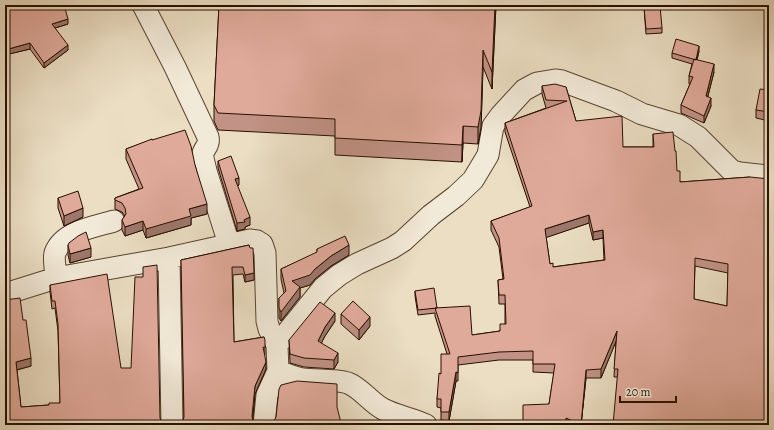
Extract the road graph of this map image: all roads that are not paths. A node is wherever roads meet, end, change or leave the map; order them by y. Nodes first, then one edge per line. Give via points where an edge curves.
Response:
1 (143, 5) edge
2 (769, 176) edge
3 (114, 221) dead end
4 (229, 244) junction
5 (169, 258) junction
6 (56, 278) junction
7 (5, 294) edge
8 (277, 345) junction
9 (278, 371) junction
10 (172, 425) edge
11 (264, 425) edge
12 (426, 425) edge

1 - 4 street via 208,137 203,159
2 - 8 street via 732,171 698,137 679,124 637,112 616,101 562,81 537,83 524,90 497,120 491,133 488,155 473,180 403,241 356,264 323,288
3 - 6 street via 72,234 61,244 55,254
4 - 5 street
4 - 8 street via 250,240 260,242 263,246 267,321
5 - 6 street
5 - 10 street
6 - 7 street
8 - 9 street
9 - 11 street via 267,395
9 - 12 street via 302,379 350,384 385,410

